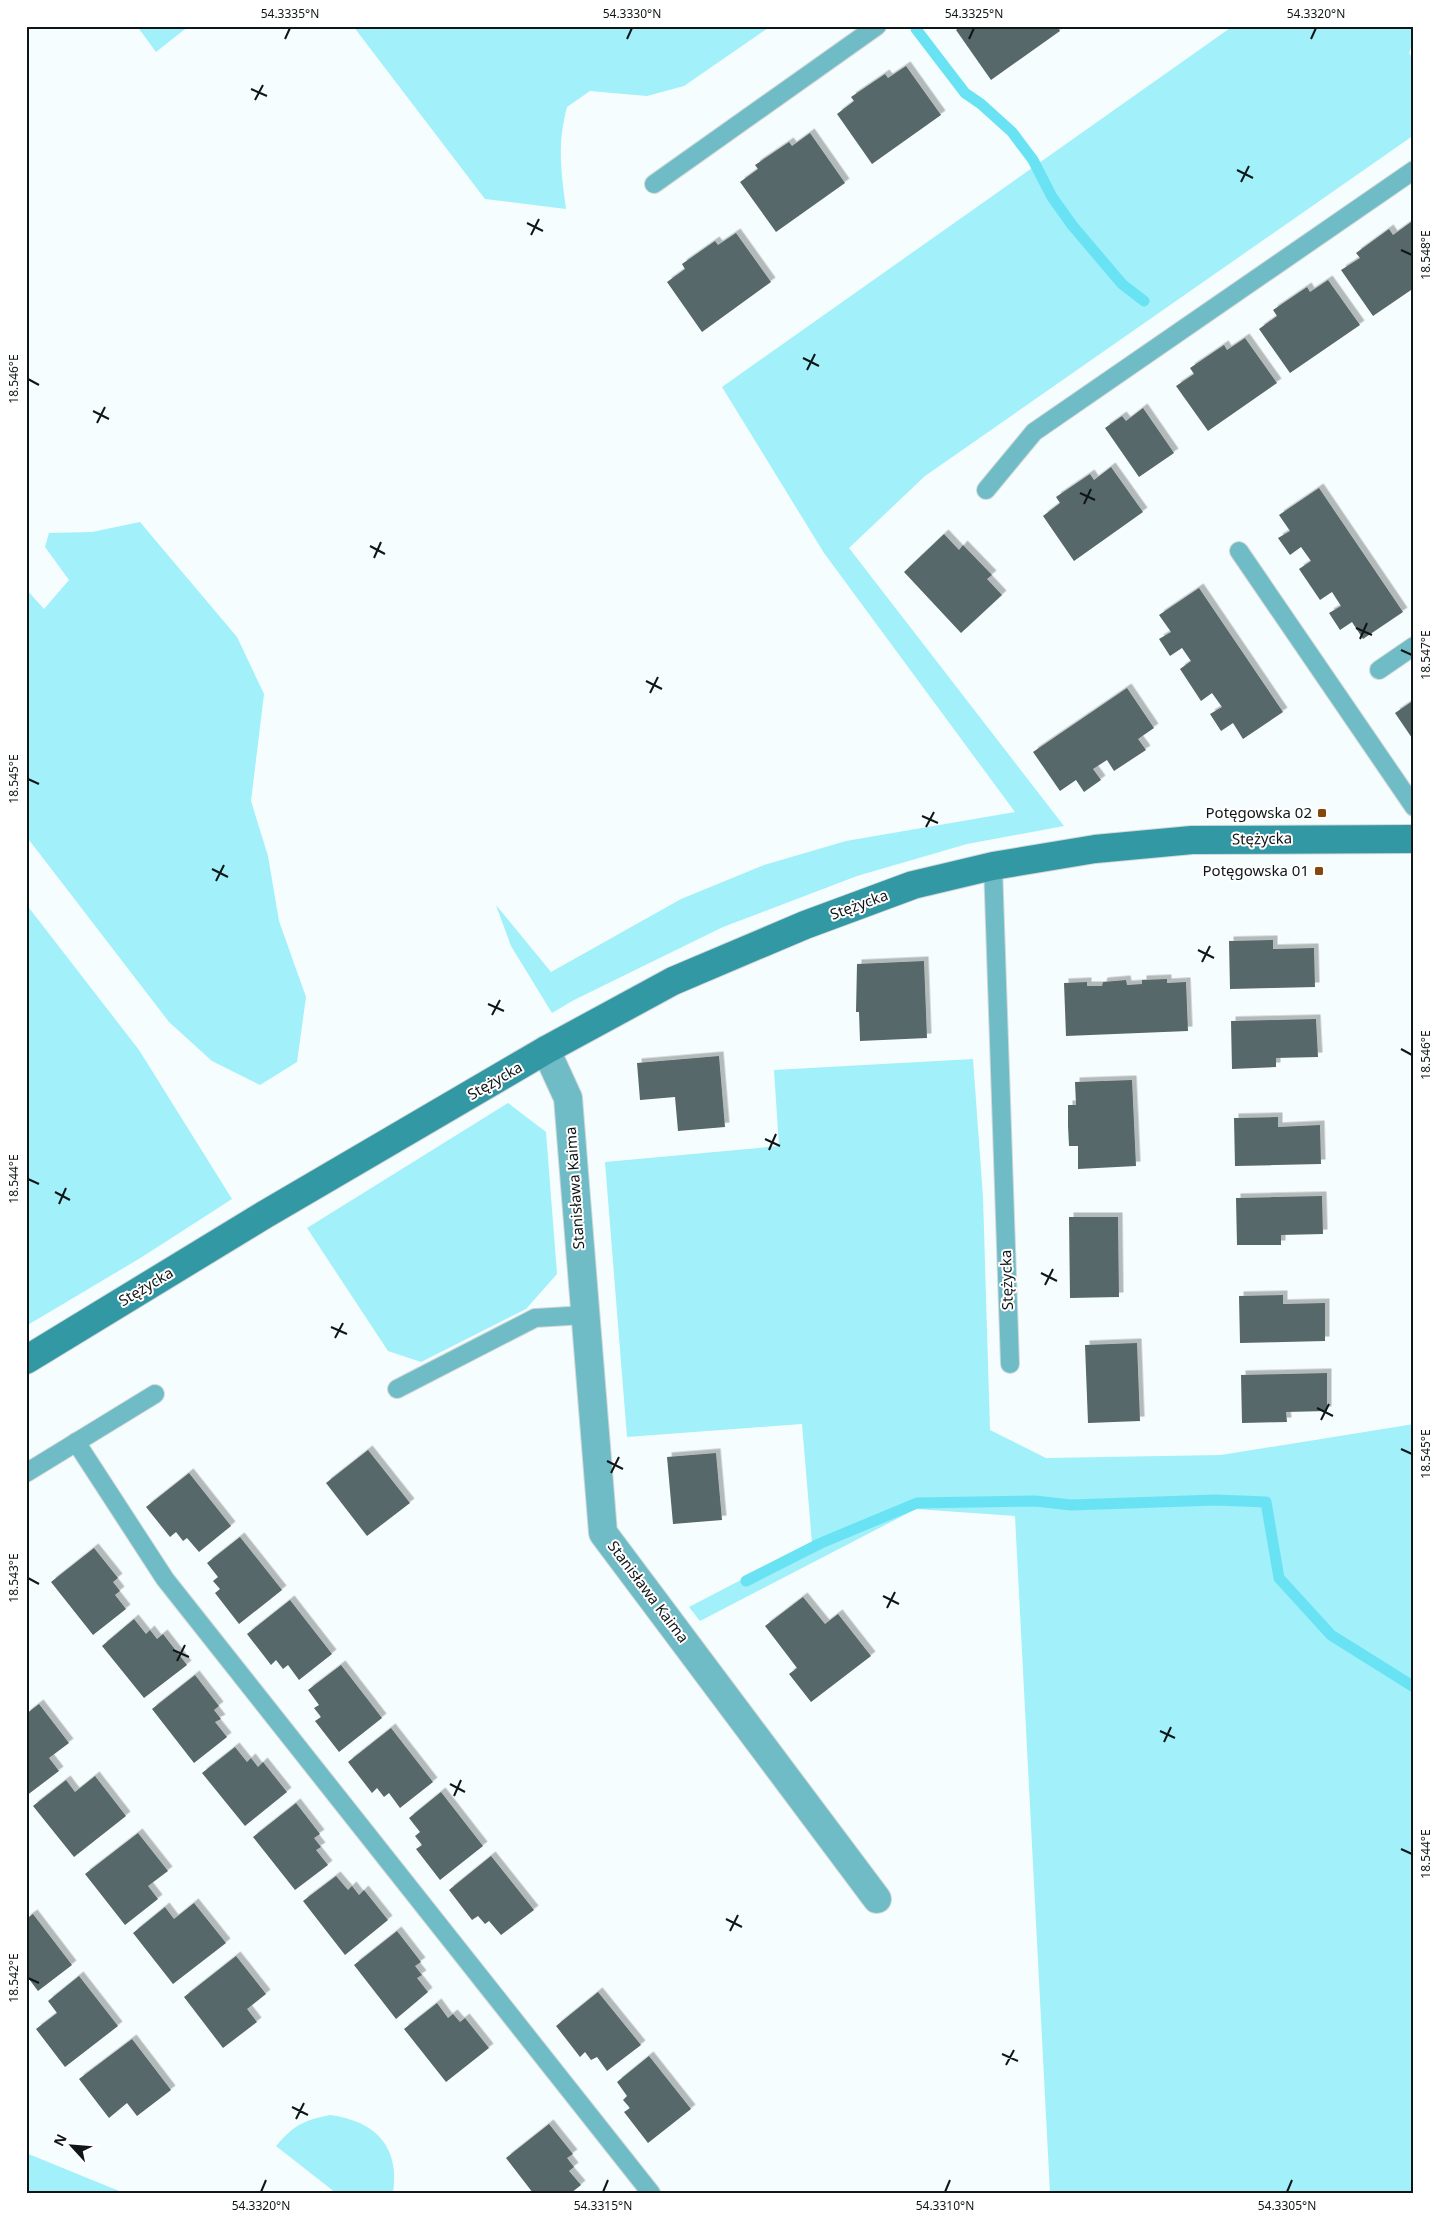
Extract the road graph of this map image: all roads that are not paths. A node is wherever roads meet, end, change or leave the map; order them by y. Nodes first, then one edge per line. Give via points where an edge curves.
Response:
1 (877, 26) edge
2 (1414, 170) edge
3 (654, 184) dead end
4 (986, 490) dead end
5 (1239, 551) dead end
6 (1414, 646) edge
7 (1379, 670) dead end
8 (1414, 807) edge
9 (1414, 839) edge
10 (993, 866) junction
11 (546, 1050) junction
12 (585, 1315) junction
13 (26, 1360) edge
14 (1010, 1364) dead end
15 (397, 1389) dead end
16 (156, 1394) dead end
17 (76, 1442) junction
18 (26, 1473) edge
19 (876, 1899) dead end
20 (651, 2193) edge

1 - 3 lane
2 - 4 lane via 1034,432
5 - 8 lane
6 - 7 lane
9 - 10 street, Stężycka via 1192,840 1095,849
10 - 11 street, Stężycka via 913,886 805,925 673,981
10 - 14 lane, Stężycka
11 - 12 street, Stanisława Kaima via 568,1098
11 - 13 street, Stężycka via 264,1215
12 - 15 lane via 536,1318
12 - 19 street, Stanisława Kaima via 603,1533
16 - 17 lane
17 - 18 lane
17 - 20 lane via 165,1579

